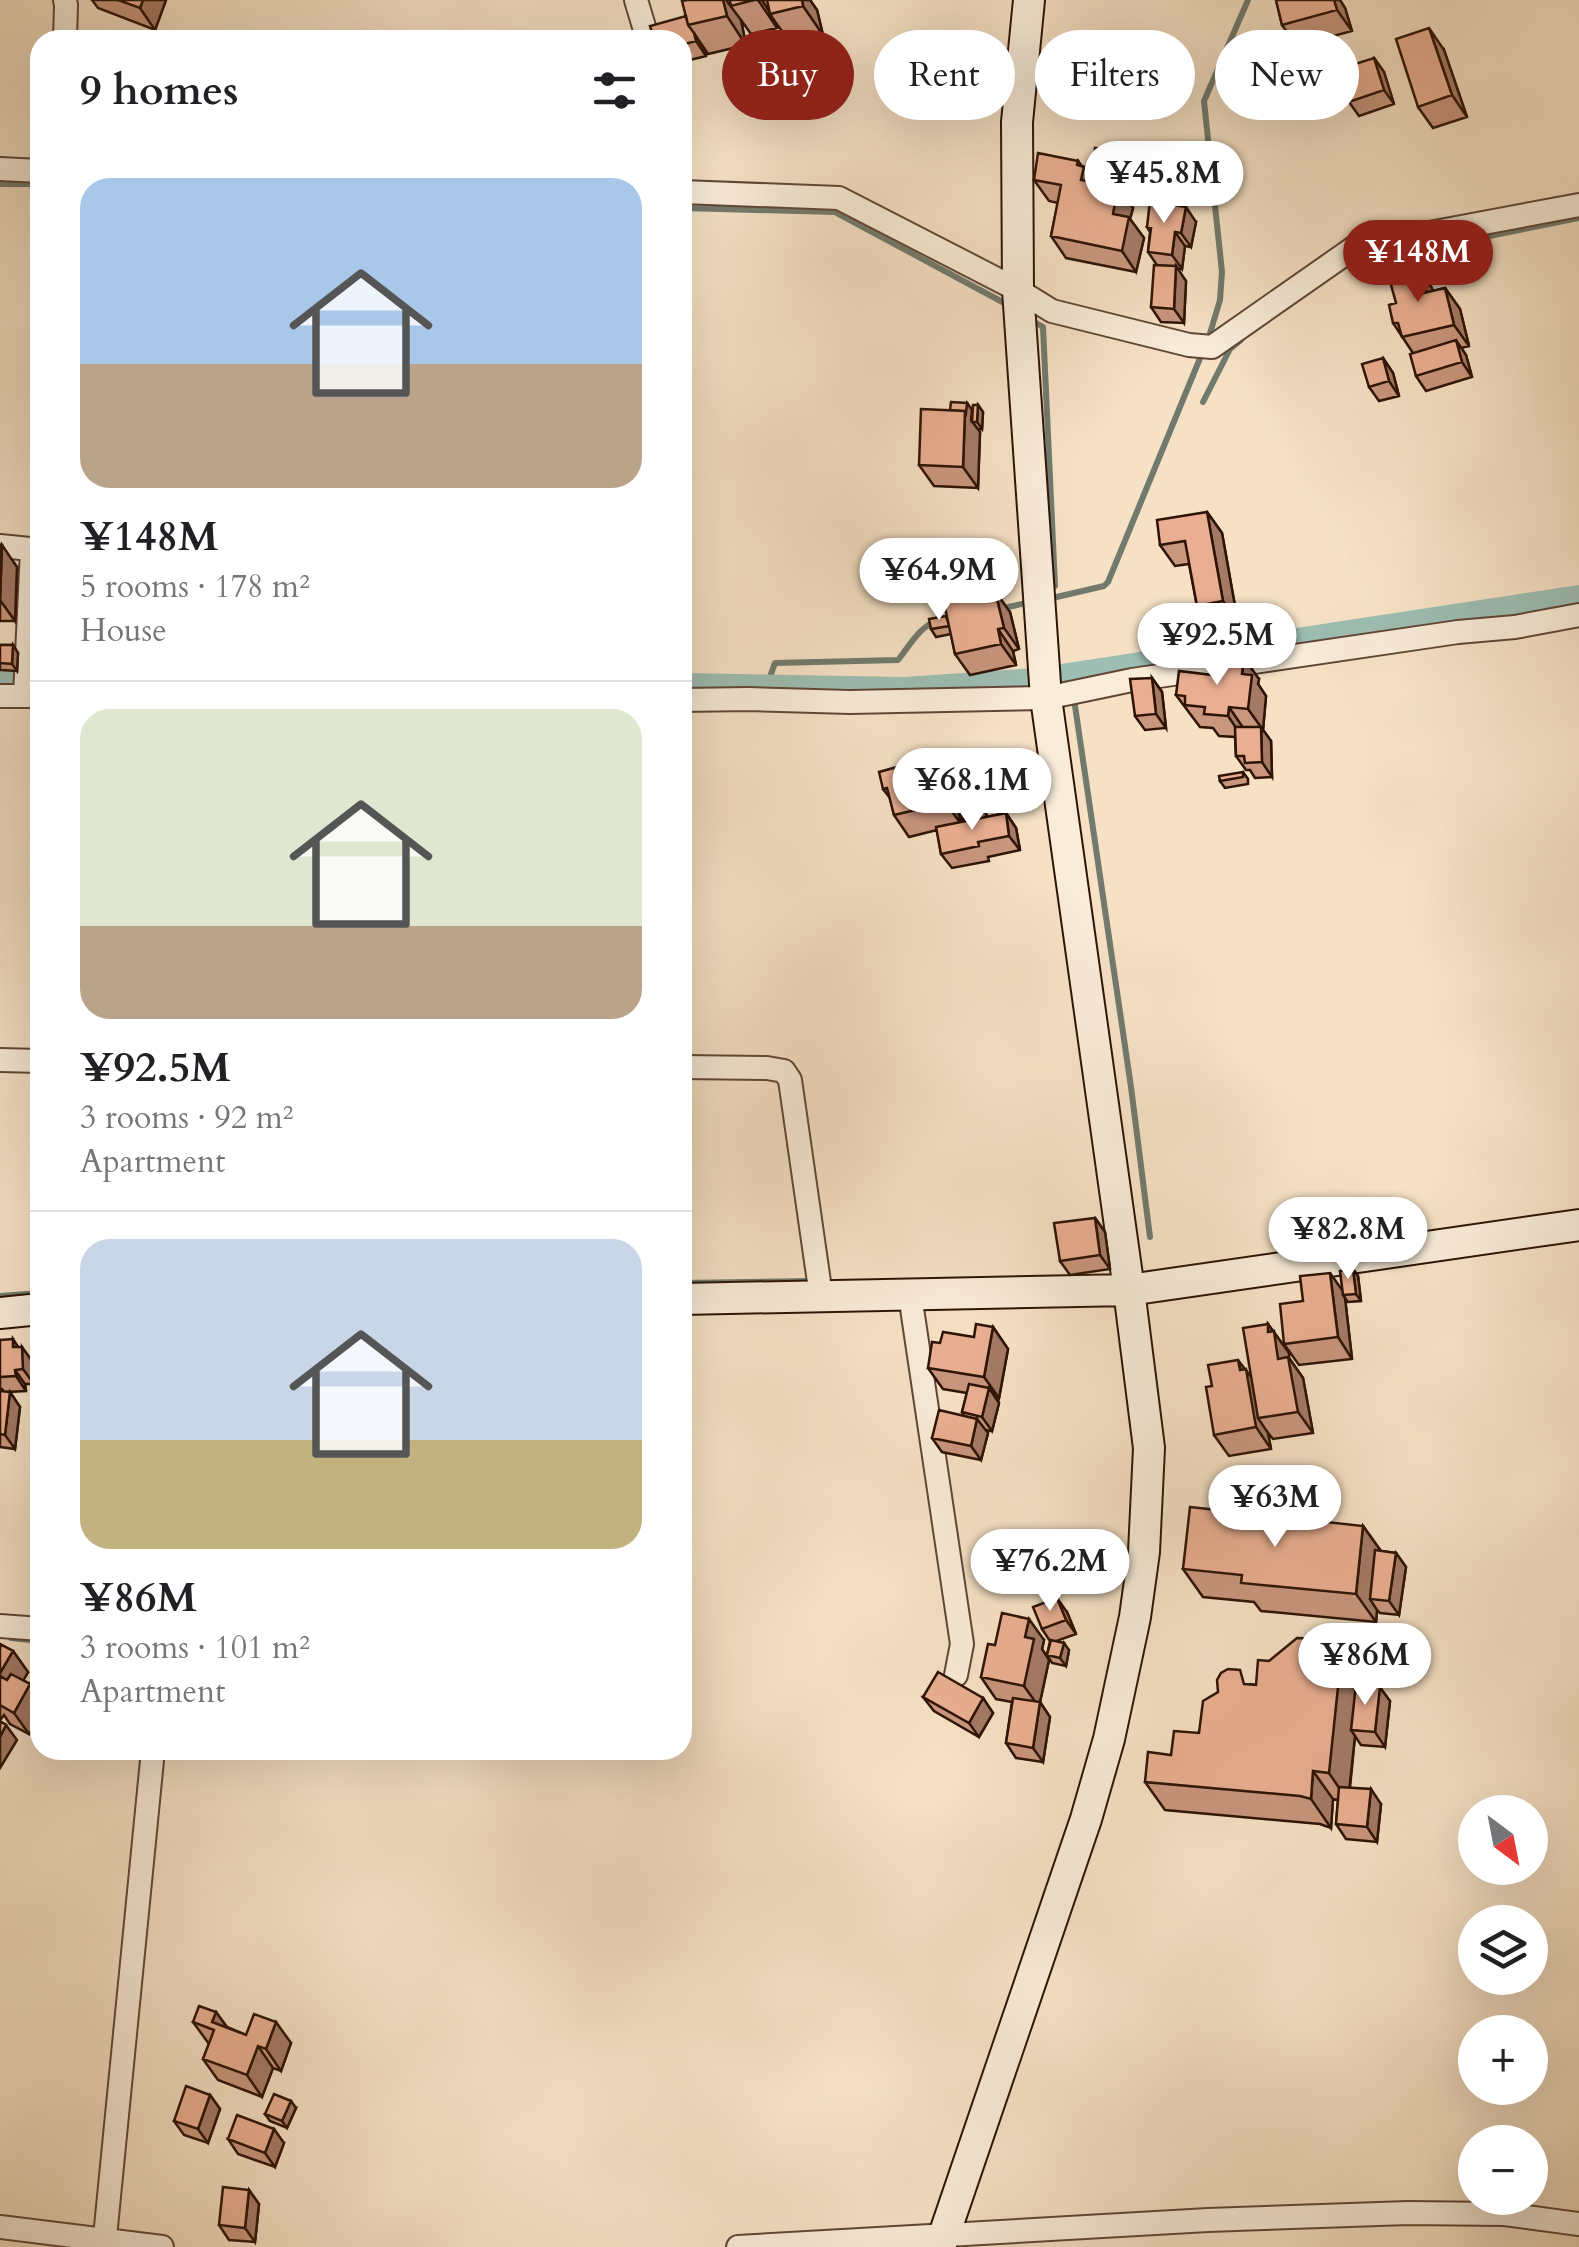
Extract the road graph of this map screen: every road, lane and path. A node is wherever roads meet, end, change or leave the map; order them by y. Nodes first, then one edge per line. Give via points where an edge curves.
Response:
1 (64, 0) edge
2 (636, 0) edge
3 (1030, 0) edge
4 (65, 30) edge
5 (645, 30) edge
6 (0, 169) edge
7 (30, 170) edge
8 (692, 192) edge
9 (1579, 206) edge
10 (1018, 290) junction
11 (0, 546) edge
12 (30, 549) edge
13 (1579, 615) edge
14 (0, 696) edge
15 (30, 696) edge
16 (1046, 698) junction
17 (692, 700) edge
18 (0, 1060) edge
19 (30, 1061) edge
20 (692, 1067) edge
21 (1579, 1225) edge
22 (1129, 1290) junction
23 (910, 1295) junction
24 (821, 1296) junction
25 (692, 1299) edge
26 (30, 1310) edge
27 (0, 1312) edge
28 (0, 1626) edge
29 (30, 1629) edge
30 (956, 1675) dead end
31 (152, 1760) edge
32 (1579, 2224) edge
33 (0, 2227) edge
34 (942, 2241) edge
35 (105, 2244) edge
36 (162, 2247) edge
37 (738, 2247) edge

1 - 4 street
2 - 5 street
3 - 10 street via 1017,122
6 - 7 street
8 - 10 street via 839,198
9 - 10 street via 1355,247 1212,347 1052,311
10 - 16 street
11 - 12 street
13 - 16 street
14 - 15 street
16 - 17 street
16 - 22 street
18 - 19 street
20 - 24 street via 767,1068 784,1071 790,1080
21 - 22 street
22 - 23 street
22 - 34 street via 1149,1448 1135,1618 1086,1819
23 - 24 street
23 - 30 street via 962,1644
24 - 25 street
26 - 27 street
28 - 29 street
31 - 35 street
32 - 34 street via 1505,2214 1408,2213 1208,2220
33 - 35 street
34 - 37 street
35 - 36 street

